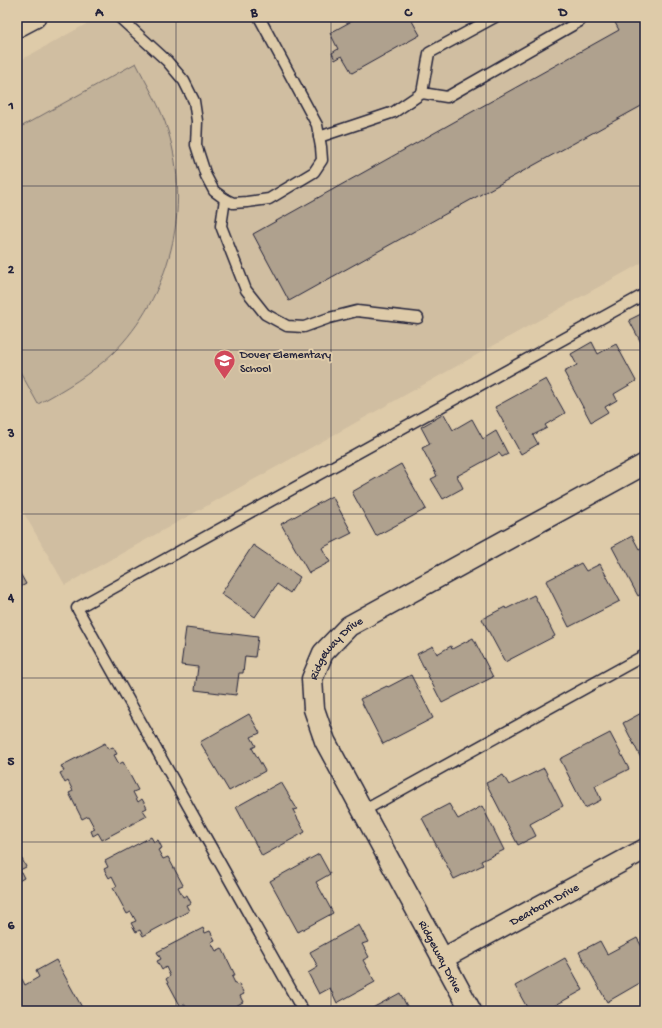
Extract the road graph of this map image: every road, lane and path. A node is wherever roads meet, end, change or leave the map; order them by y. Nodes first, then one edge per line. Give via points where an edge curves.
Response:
1 (34, 17) edge
2 (119, 17) edge
3 (259, 17) edge
4 (495, 17) edge
5 (577, 17) edge
6 (17, 26) edge
7 (422, 93) junction
8 (319, 137) junction
9 (225, 199) junction
10 (645, 294) edge
11 (418, 318) dead end
12 (645, 464) edge
13 (645, 655) edge
14 (362, 811) junction
15 (645, 849) edge
16 (442, 958) junction
17 (303, 1011) edge
18 (471, 1011) edge

1 - 6 street
2 - 9 lane via 168,61 184,81 194,100 197,121 196,145 206,176 214,191
3 - 8 lane via 317,125
4 - 7 lane via 429,53
5 - 7 lane via 580,21 447,97
7 - 8 lane via 394,112
8 - 9 lane via 322,160 314,172 269,199 247,202
9 - 11 lane via 222,226 246,290 264,314 287,326 304,327 357,311
10 - 17 lane via 77,608
12 - 14 street, Ridgeway Drive via 350,626 323,653 312,679 314,709 325,741
13 - 14 lane
14 - 16 street, Ridgeway Drive
15 - 16 street, Dearborn Drive
16 - 18 street, Ridgeway Drive

